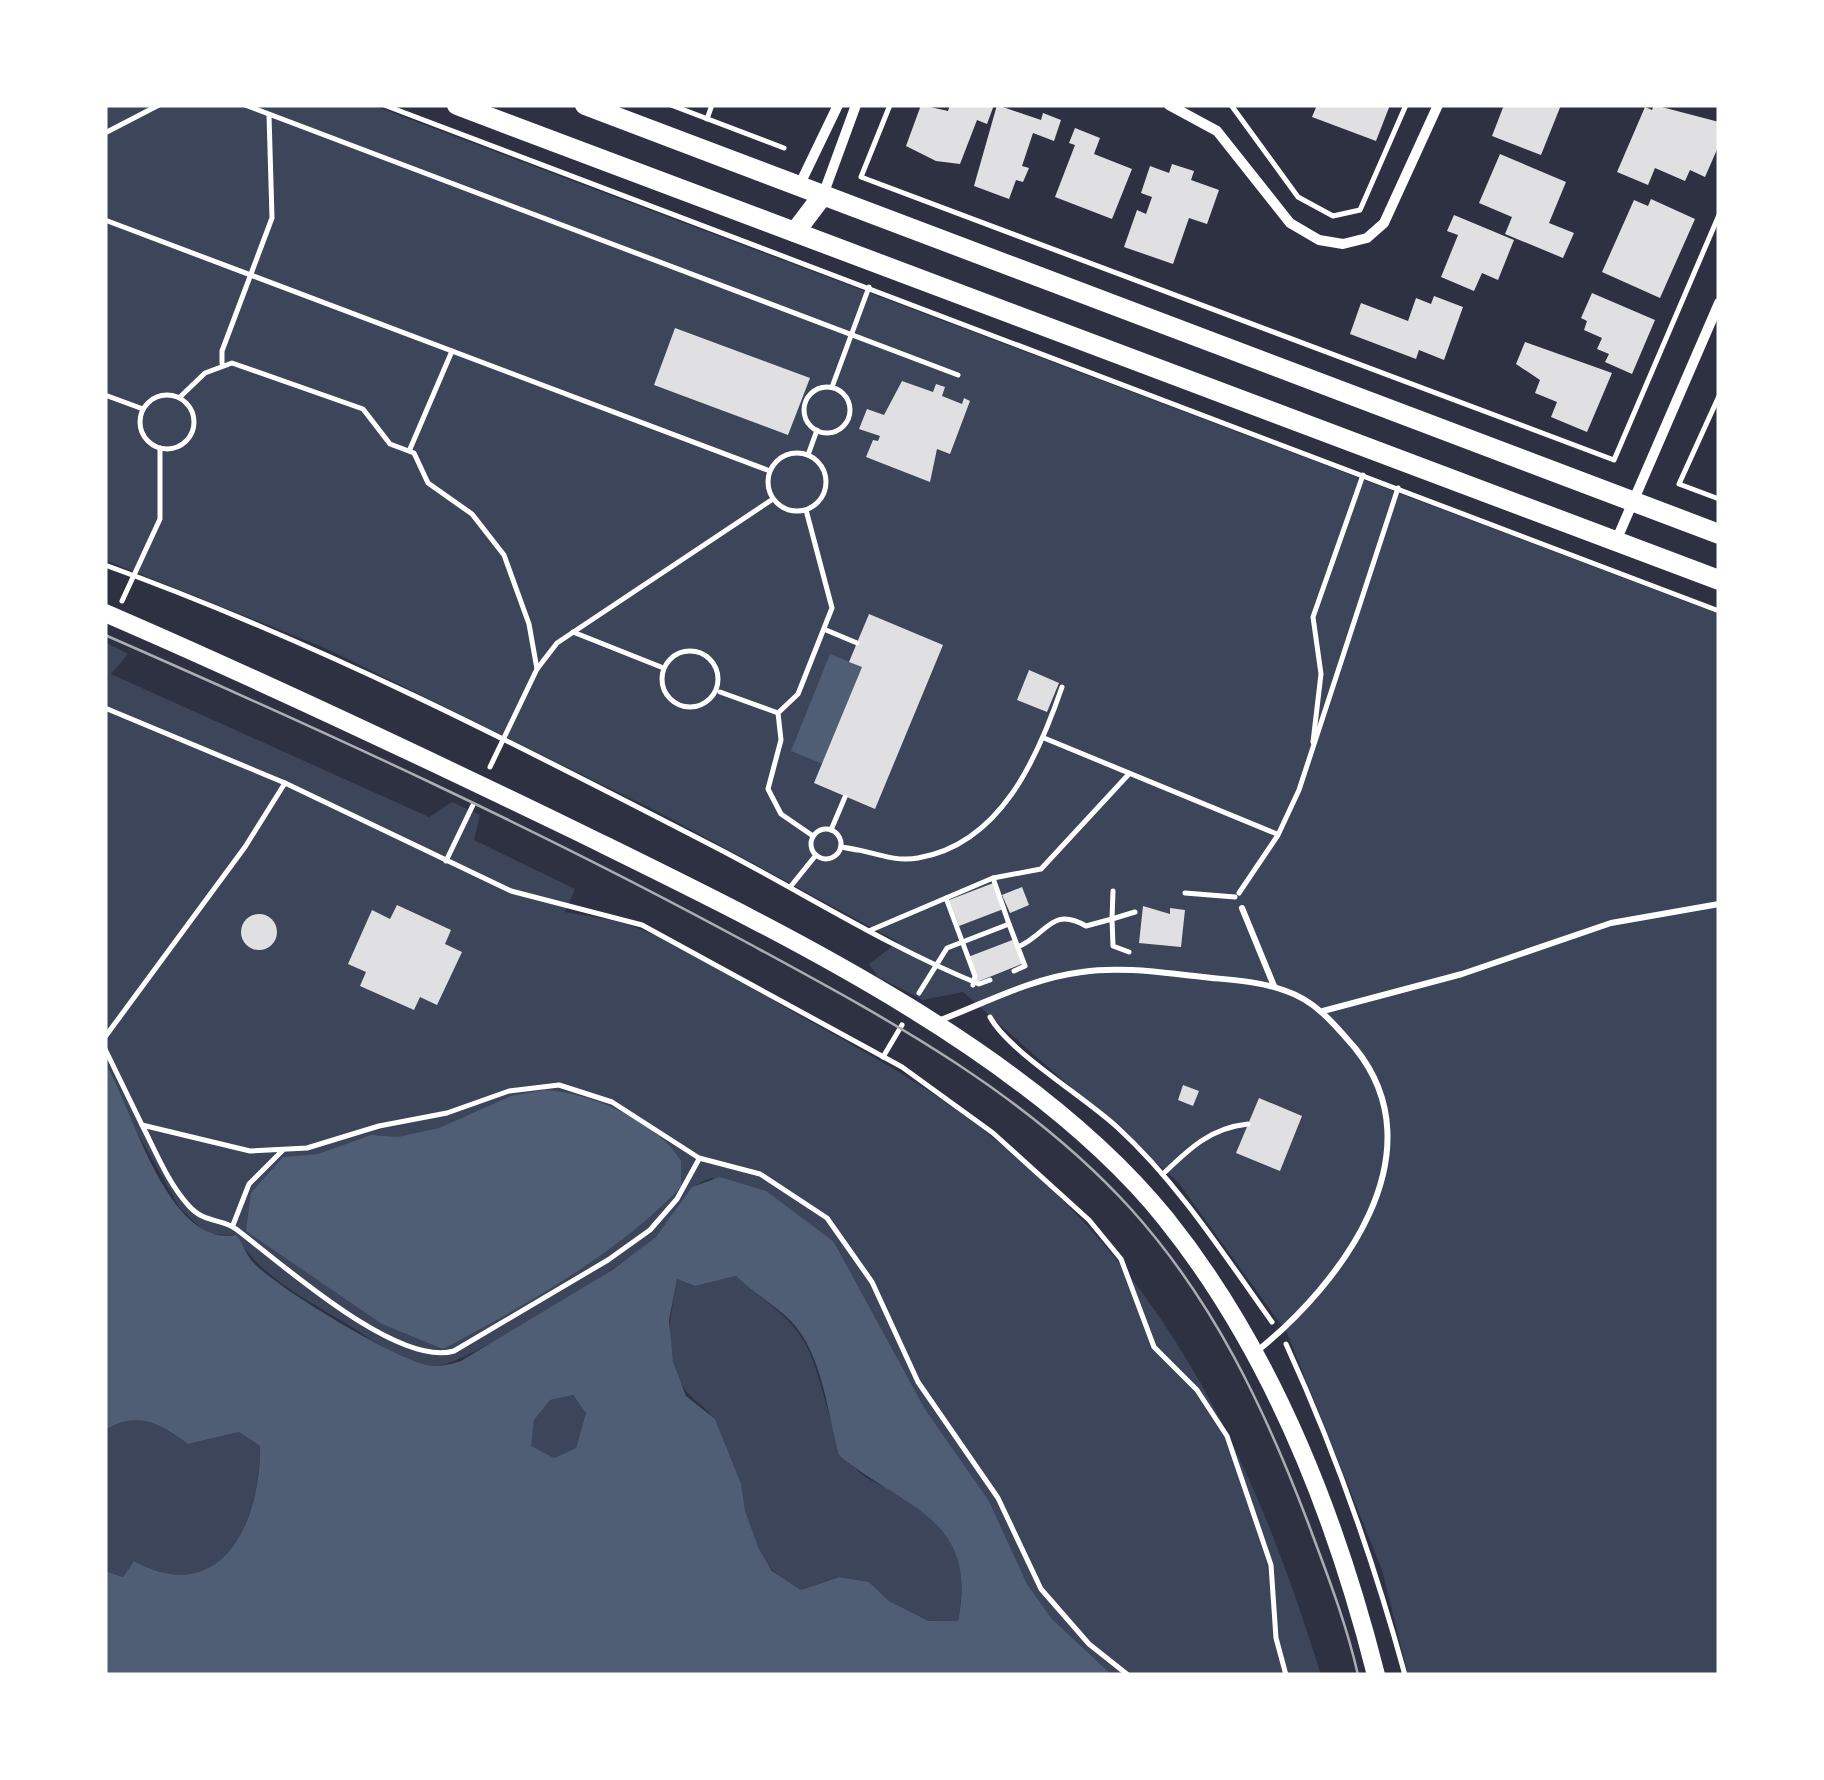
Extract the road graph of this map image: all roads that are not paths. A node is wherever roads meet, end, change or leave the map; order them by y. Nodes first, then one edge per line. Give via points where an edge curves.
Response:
1 (456, 105) edge
2 (585, 105) edge
3 (838, 105) edge
4 (856, 105) edge
5 (1169, 105) edge
6 (1438, 105) edge
7 (799, 186) junction
8 (823, 194) junction
9 (794, 232) junction
10 (1719, 303) edge
11 (1634, 502) junction
12 (1719, 534) edge
13 (1616, 541) junction
14 (1719, 580) edge
15 (110, 615) edge
16 (1719, 904) edge
17 (1242, 908) road end
18 (1274, 987) junction
19 (1322, 1011) junction
20 (932, 1024) junction
21 (1254, 1353) junction
22 (1376, 1675) edge

1 - 9 main road
2 - 7 main road
3 - 7 street
4 - 8 street
5 - 6 street via 1216,131 1290,223 1319,240 1343,244 1366,238 1384,222
7 - 8 main road
7 - 9 main road
8 - 9 main road
8 - 11 main road
9 - 13 main road
10 - 11 street
11 - 12 main road
11 - 13 street
13 - 14 main road
15 - 20 street via 691,888
16 - 19 lane via 1611,923 1462,974
17 - 18 lane
18 - 19 lane
18 - 20 lane via 1086,971 1024,986
19 - 21 lane via 1380,1085 1387,1127 1384,1175 1332,1276 1299,1316
20 - 21 street via 1048,1104 1111,1159 1166,1220
21 - 22 street via 1322,1506

